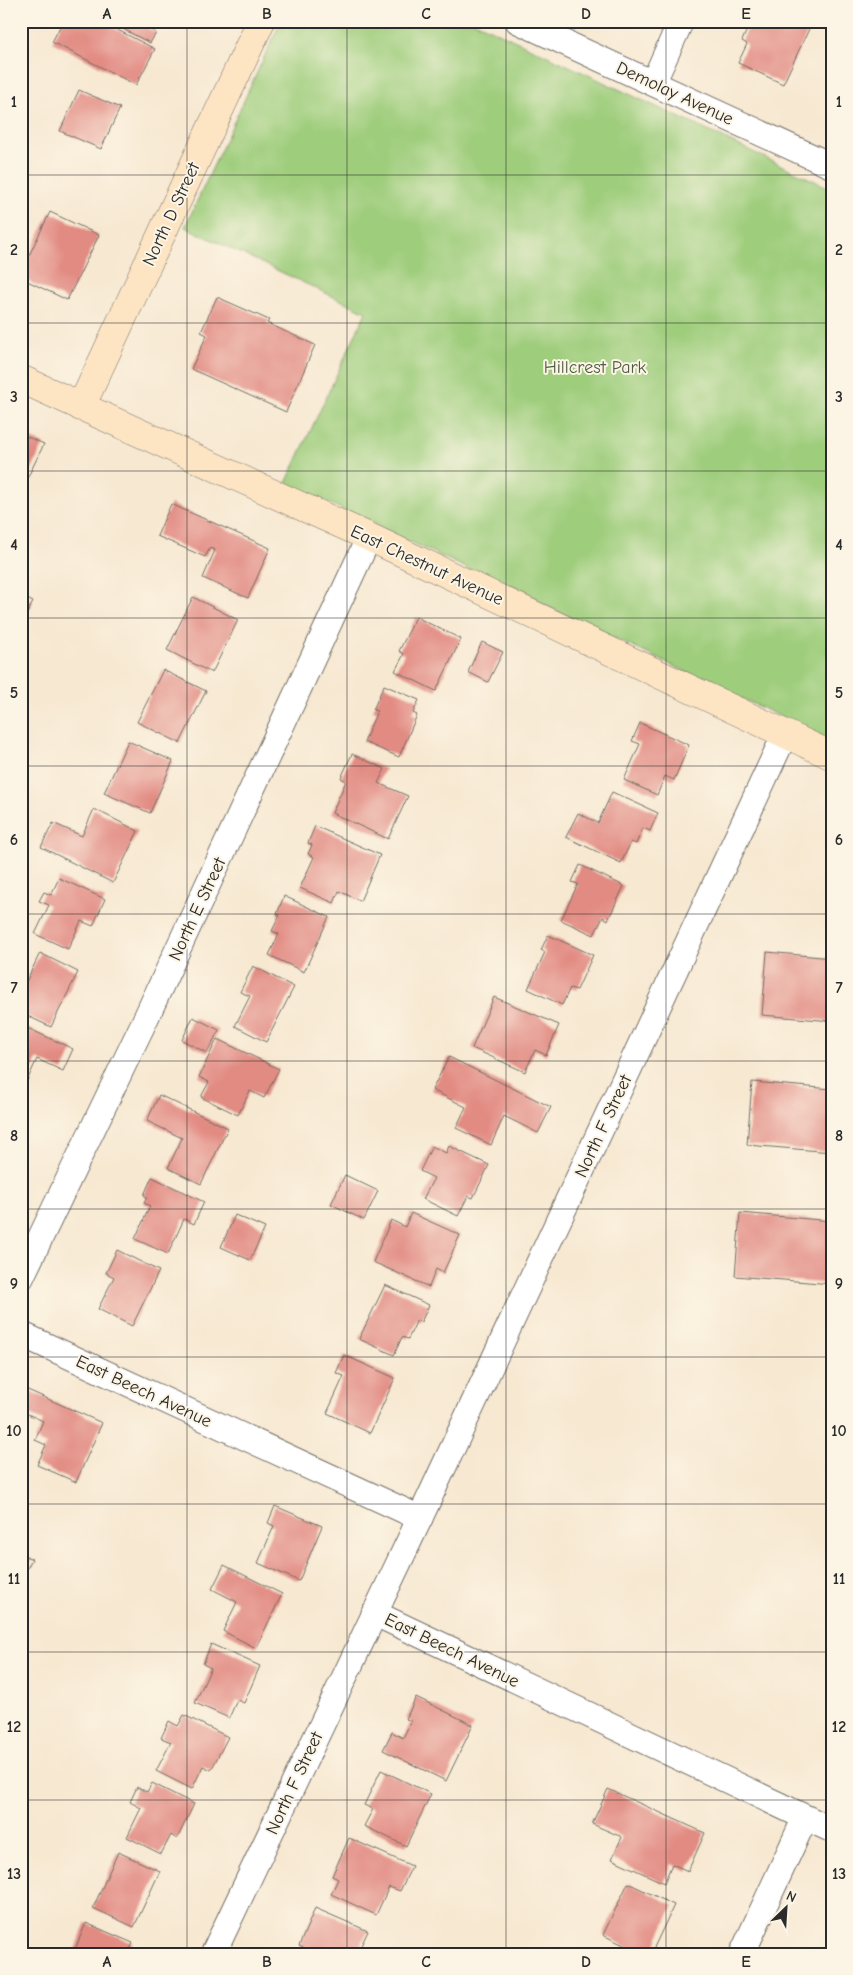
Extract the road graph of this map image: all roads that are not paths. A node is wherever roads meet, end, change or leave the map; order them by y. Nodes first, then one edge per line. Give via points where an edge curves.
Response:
1 (261, 21) edge
2 (518, 21) edge
3 (681, 21) edge
4 (653, 83) junction
5 (832, 166) edge
6 (21, 379) edge
7 (81, 407) junction
8 (369, 537) junction
9 (785, 734) junction
10 (832, 756) edge
11 (21, 1278) edge
12 (21, 1334) edge
13 (420, 1518) junction
14 (374, 1612) junction
15 (805, 1818) junction
16 (832, 1830) edge
17 (212, 1954) edge
18 (742, 1954) edge

1 - 7 street, North D Street
2 - 4 street, Demolay Avenue
3 - 4 street
4 - 5 street, Demolay Avenue
6 - 7 street, East Chestnut Avenue
7 - 8 street, East Chestnut Avenue
8 - 9 street, East Chestnut Avenue
8 - 11 street, North E Street
9 - 10 street, East Chestnut Avenue
9 - 13 street, North F Street
12 - 13 street, East Beech Avenue
13 - 14 street, East Beech Avenue
14 - 15 street, East Beech Avenue
14 - 17 street, North F Street
15 - 16 street, East Beech Avenue
15 - 18 street

